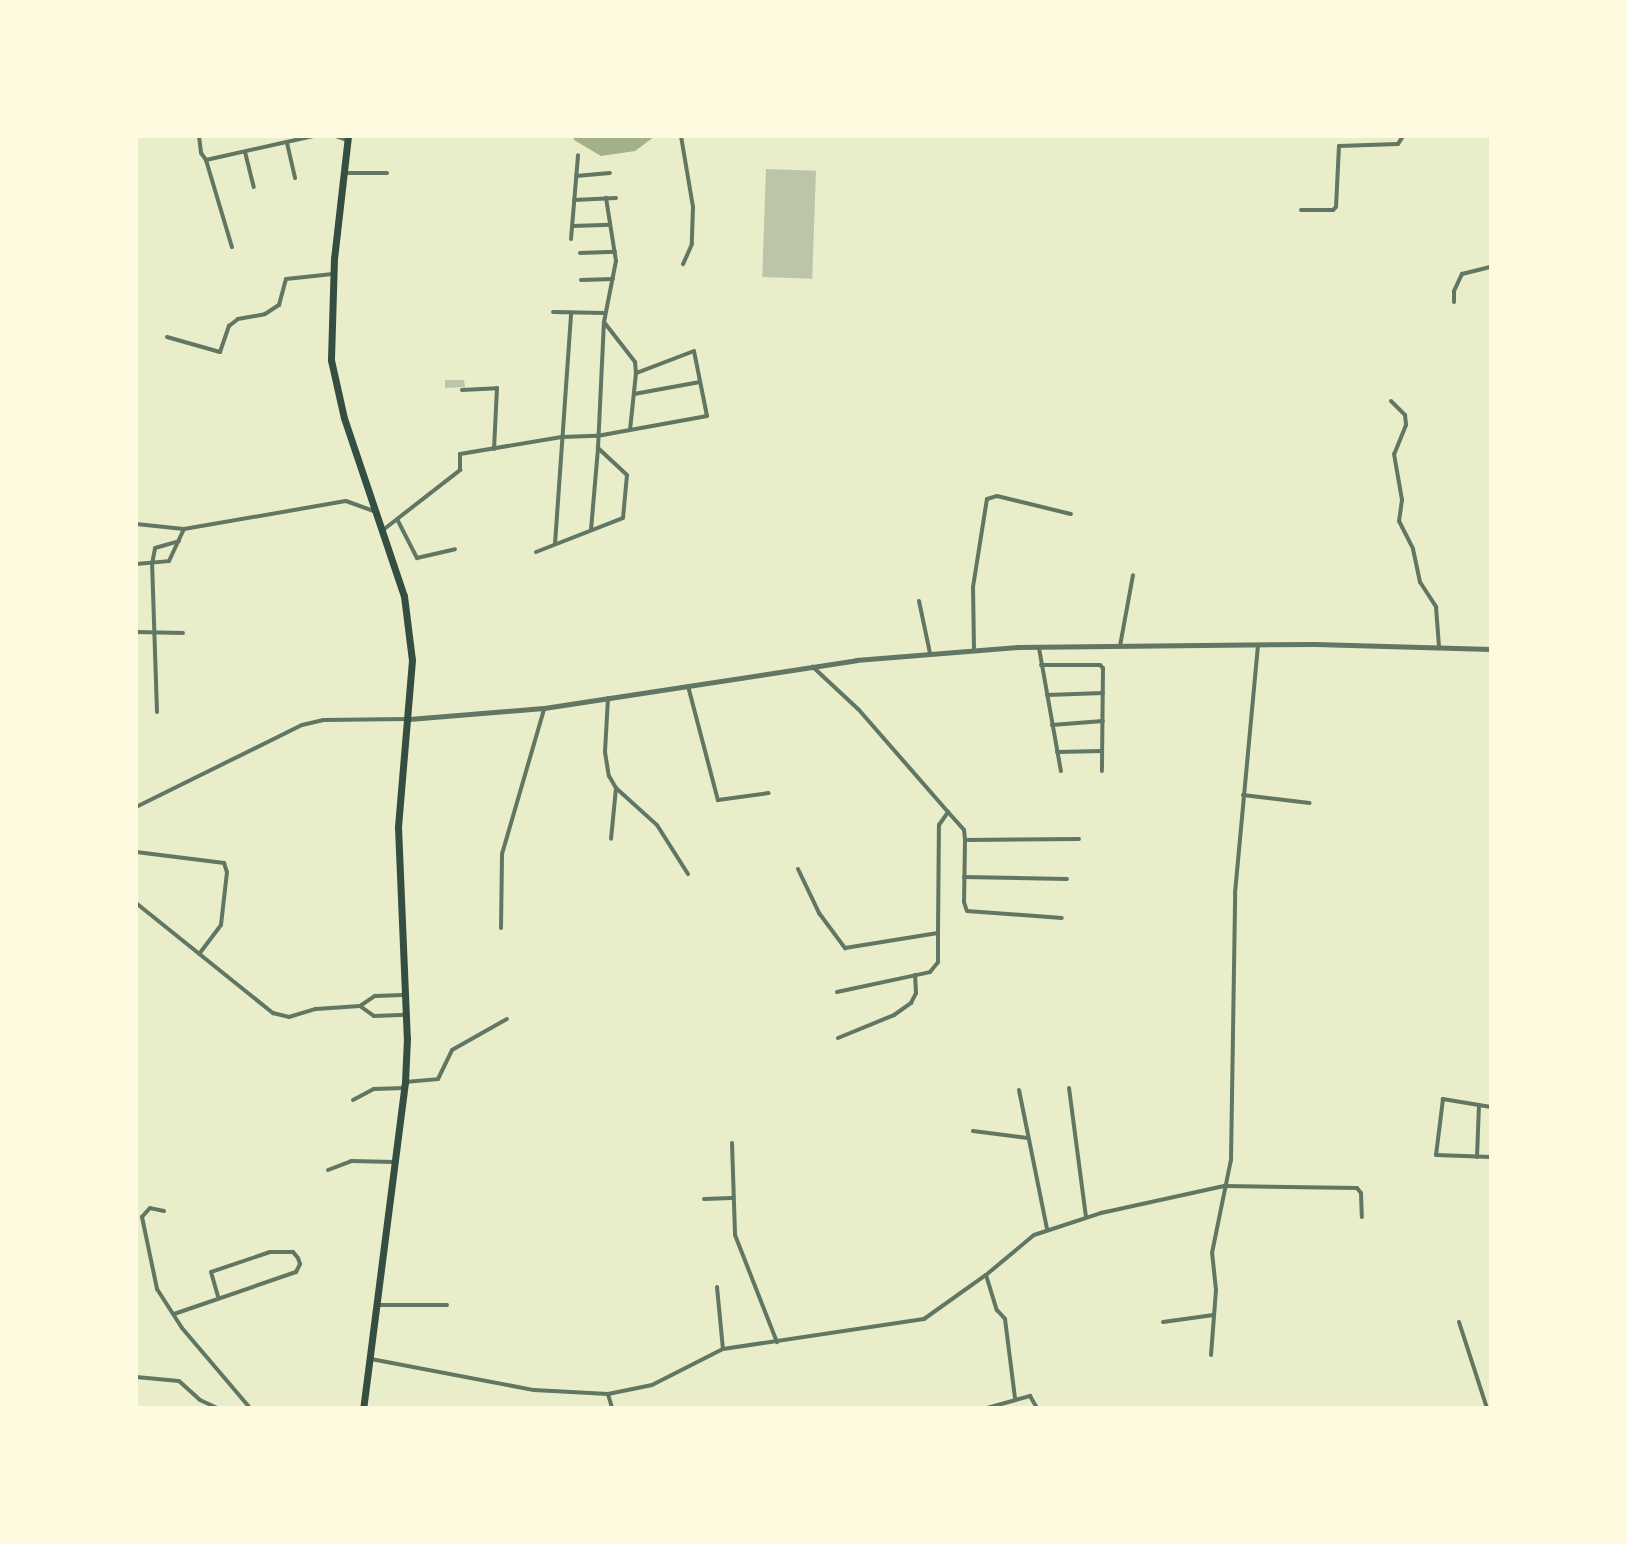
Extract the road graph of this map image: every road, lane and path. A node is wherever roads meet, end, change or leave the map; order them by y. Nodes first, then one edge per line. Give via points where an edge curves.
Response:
1 (199, 136) edge
2 (313, 136) edge
3 (336, 136) edge
4 (681, 136) edge
5 (1403, 136) edge
6 (297, 138) edge
7 (348, 138) edge
8 (287, 143) junction
9 (245, 152) junction
10 (578, 155) dead end
11 (206, 160) junction
12 (344, 173) junction
13 (387, 173) dead end
14 (610, 173) dead end
15 (576, 176) junction
16 (295, 178) dead end
17 (254, 187) dead end
18 (606, 198) junction
19 (616, 198) dead end
20 (574, 200) junction
21 (1301, 210) dead end
22 (610, 225) junction
23 (572, 226) junction
24 (571, 239) dead end
25 (232, 247) dead end
26 (615, 252) junction
27 (580, 253) dead end
28 (683, 264) dead end
29 (1491, 267) edge
30 (333, 274) junction
31 (613, 279) junction
32 (581, 280) dead end
33 (1454, 302) dead end
34 (553, 312) dead end
35 (571, 313) junction
36 (605, 313) junction
37 (604, 322) junction
38 (167, 337) dead end
39 (636, 373) junction
40 (700, 382) junction
41 (462, 390) dead end
42 (634, 394) junction
43 (1391, 401) dead end
44 (630, 430) junction
45 (597, 436) junction
46 (562, 437) junction
47 (598, 448) junction
48 (494, 449) junction
49 (375, 512) junction
50 (1071, 514) dead end
51 (397, 519) junction
52 (136, 524) edge
53 (184, 529) junction
54 (591, 530) junction
55 (382, 531) junction
56 (179, 541) junction
57 (555, 544) junction
58 (455, 549) dead end
59 (536, 552) dead end
60 (136, 564) edge
61 (152, 564) junction
62 (1133, 575) dead end
63 (919, 601) dead end
64 (136, 632) edge
65 (156, 632) junction
66 (183, 633) dead end
67 (1258, 645) junction
68 (1039, 646) junction
69 (1120, 646) junction
70 (1439, 648) junction
71 (1491, 649) edge
72 (974, 650) junction
73 (930, 653) junction
74 (1041, 665) junction
75 (813, 667) junction
76 (688, 686) junction
77 (1103, 693) junction
78 (1047, 695) junction
79 (608, 698) junction
80 (544, 708) junction
81 (157, 712) dead end
82 (409, 719) junction
83 (1103, 721) junction
84 (1052, 725) junction
85 (1102, 751) junction
86 (1057, 752) junction
87 (1061, 771) dead end
88 (1102, 771) dead end
89 (616, 788) junction
90 (769, 793) dead end
91 (1243, 795) junction
92 (1310, 803) dead end
93 (136, 807) edge
94 (948, 812) junction
95 (611, 839) dead end
96 (1079, 839) dead end
97 (965, 840) junction
98 (136, 852) edge
99 (798, 869) dead end
100 (688, 874) dead end
101 (964, 877) junction
102 (1067, 879) dead end
103 (136, 903) edge
104 (1062, 918) dead end
105 (501, 928) dead end
106 (938, 933) junction
107 (199, 954) junction
108 (915, 975) junction
109 (837, 992) dead end
110 (406, 995) junction
111 (360, 1006) junction
112 (407, 1015) junction
113 (507, 1019) dead end
114 (838, 1038) dead end
115 (404, 1085) junction
116 (1069, 1088) dead end
117 (1019, 1090) dead end
118 (353, 1100) dead end
119 (1479, 1105) junction
120 (1491, 1107) edge
121 (973, 1131) dead end
122 (1028, 1138) junction
123 (732, 1143) dead end
124 (1477, 1157) junction
125 (1491, 1157) edge
126 (394, 1162) junction
127 (328, 1170) dead end
128 (1224, 1186) junction
129 (732, 1198) junction
130 (704, 1199) dead end
131 (164, 1211) dead end
132 (1086, 1217) junction
133 (1362, 1217) dead end
134 (1047, 1229) junction
135 (986, 1275) junction
136 (717, 1287) dead end
137 (218, 1296) junction
138 (376, 1305) junction
139 (447, 1305) dead end
140 (174, 1314) junction
141 (1214, 1315) junction
142 (1163, 1322) dead end
143 (1459, 1322) dead end
144 (777, 1342) junction
145 (723, 1349) junction
146 (1211, 1355) dead end
147 (368, 1358) junction
148 (136, 1377) edge
149 (608, 1394) junction
150 (1015, 1398) junction
151 (217, 1408) edge
152 (250, 1408) edge
153 (363, 1408) edge
154 (612, 1408) edge
155 (987, 1408) edge
156 (1037, 1408) edge
157 (1487, 1408) edge

1 - 11 street
2 - 6 street
3 - 7 street
4 - 28 street via 693,207 692,244
5 - 21 street via 1398,144 1339,146 1336,207
6 - 8 street
7 - 12 main road
8 - 9 street
8 - 16 street
9 - 11 street
9 - 17 street
10 - 15 street
11 - 25 street
12 - 13 street
12 - 30 main road
14 - 15 street
15 - 20 street
18 - 19 street
18 - 20 street
18 - 22 street
20 - 23 street
22 - 23 street
22 - 26 street
23 - 24 street
26 - 27 street
26 - 31 street
29 - 33 street via 1462,274
30 - 38 street via 286,279 279,305 238,319 215,354
30 - 49 main road via 333,371
31 - 32 street
31 - 36 street
34 - 35 street
35 - 36 street
35 - 46 street
36 - 37 street
37 - 39 street via 635,362
37 - 45 street
39 - 40 street via 694,351
39 - 42 street
40 - 42 street
40 - 44 street via 707,416
41 - 48 street via 497,388
42 - 44 street
43 - 70 street via 1405,415 1406,425 1394,454 1402,500 1399,521 1413,549 1420,582 1436,607
44 - 45 street
45 - 46 street
45 - 47 street
46 - 48 street
46 - 57 street
47 - 54 street
47 - 54 street via 628,479 623,518
48 - 51 street via 460,454 460,470
49 - 53 street via 338,501
49 - 55 main road
50 - 72 street via 997,496 987,499 973,587
51 - 55 street
51 - 58 street via 417,558
52 - 53 street
53 - 56 street
54 - 57 street
55 - 82 main road via 410,631
56 - 61 street via 169,561
56 - 61 street via 155,548
57 - 59 street
60 - 61 street
61 - 65 street
62 - 69 street
63 - 73 street
64 - 65 street
65 - 66 street
65 - 81 street
67 - 69 street
67 - 70 street
67 - 91 street
68 - 69 street
68 - 72 street
68 - 74 street
70 - 71 street
72 - 73 street
73 - 75 street
74 - 77 street via 1100,665
74 - 78 street
75 - 76 street
75 - 94 street via 858,709
76 - 79 street
76 - 90 street via 718,800
77 - 78 street
77 - 83 street
78 - 84 street
79 - 80 street
79 - 89 street via 605,752
80 - 82 street
80 - 105 street via 502,854
82 - 93 street via 302,725
82 - 110 main road via 398,827
83 - 84 street
83 - 85 street
84 - 86 street
85 - 86 street
85 - 88 street
86 - 87 street
89 - 95 street
89 - 100 street via 657,825
91 - 92 street
91 - 128 street via 1235,893 1231,1160
94 - 97 street via 964,830
94 - 106 street via 939,825
96 - 97 street
97 - 101 street
98 - 107 street via 224,863 221,925
99 - 106 street via 819,913 845,948
101 - 102 street
101 - 104 street via 964,902 971,913
103 - 107 street
106 - 108 street via 938,962 930,972
107 - 111 street via 273,1013 289,1017
108 - 109 street
108 - 114 street via 911,1003
110 - 111 street via 375,996
110 - 112 main road
111 - 112 street via 374,1016
112 - 115 main road
113 - 115 street via 452,1050 438,1079
115 - 118 street via 374,1089
115 - 126 main road
116 - 132 street
117 - 122 street
119 - 120 street
119 - 124 street
119 - 124 street via 1443,1099 1436,1155
121 - 122 street
122 - 134 street
123 - 129 street
124 - 125 street
126 - 127 street via 351,1161
126 - 138 main road
128 - 132 street
128 - 133 street via 1357,1188
128 - 141 street via 1212,1253
129 - 130 street
129 - 144 street via 735,1235
131 - 140 street via 150,1208 142,1217 155,1284
132 - 134 street
134 - 135 street via 1021,1243
135 - 144 street via 924,1319
135 - 150 street via 1005,1319
136 - 145 street
137 - 137 street via 211,1272 270,1252 293,1252 298,1258 296,1272
137 - 140 street
138 - 139 street
138 - 147 main road
140 - 152 street
141 - 142 street
141 - 146 street
143 - 157 street
144 - 145 street
145 - 149 street via 652,1385
147 - 149 street via 534,1390
147 - 153 main road
148 - 151 street via 179,1381
149 - 154 street
150 - 155 street
150 - 156 street via 1030,1396

